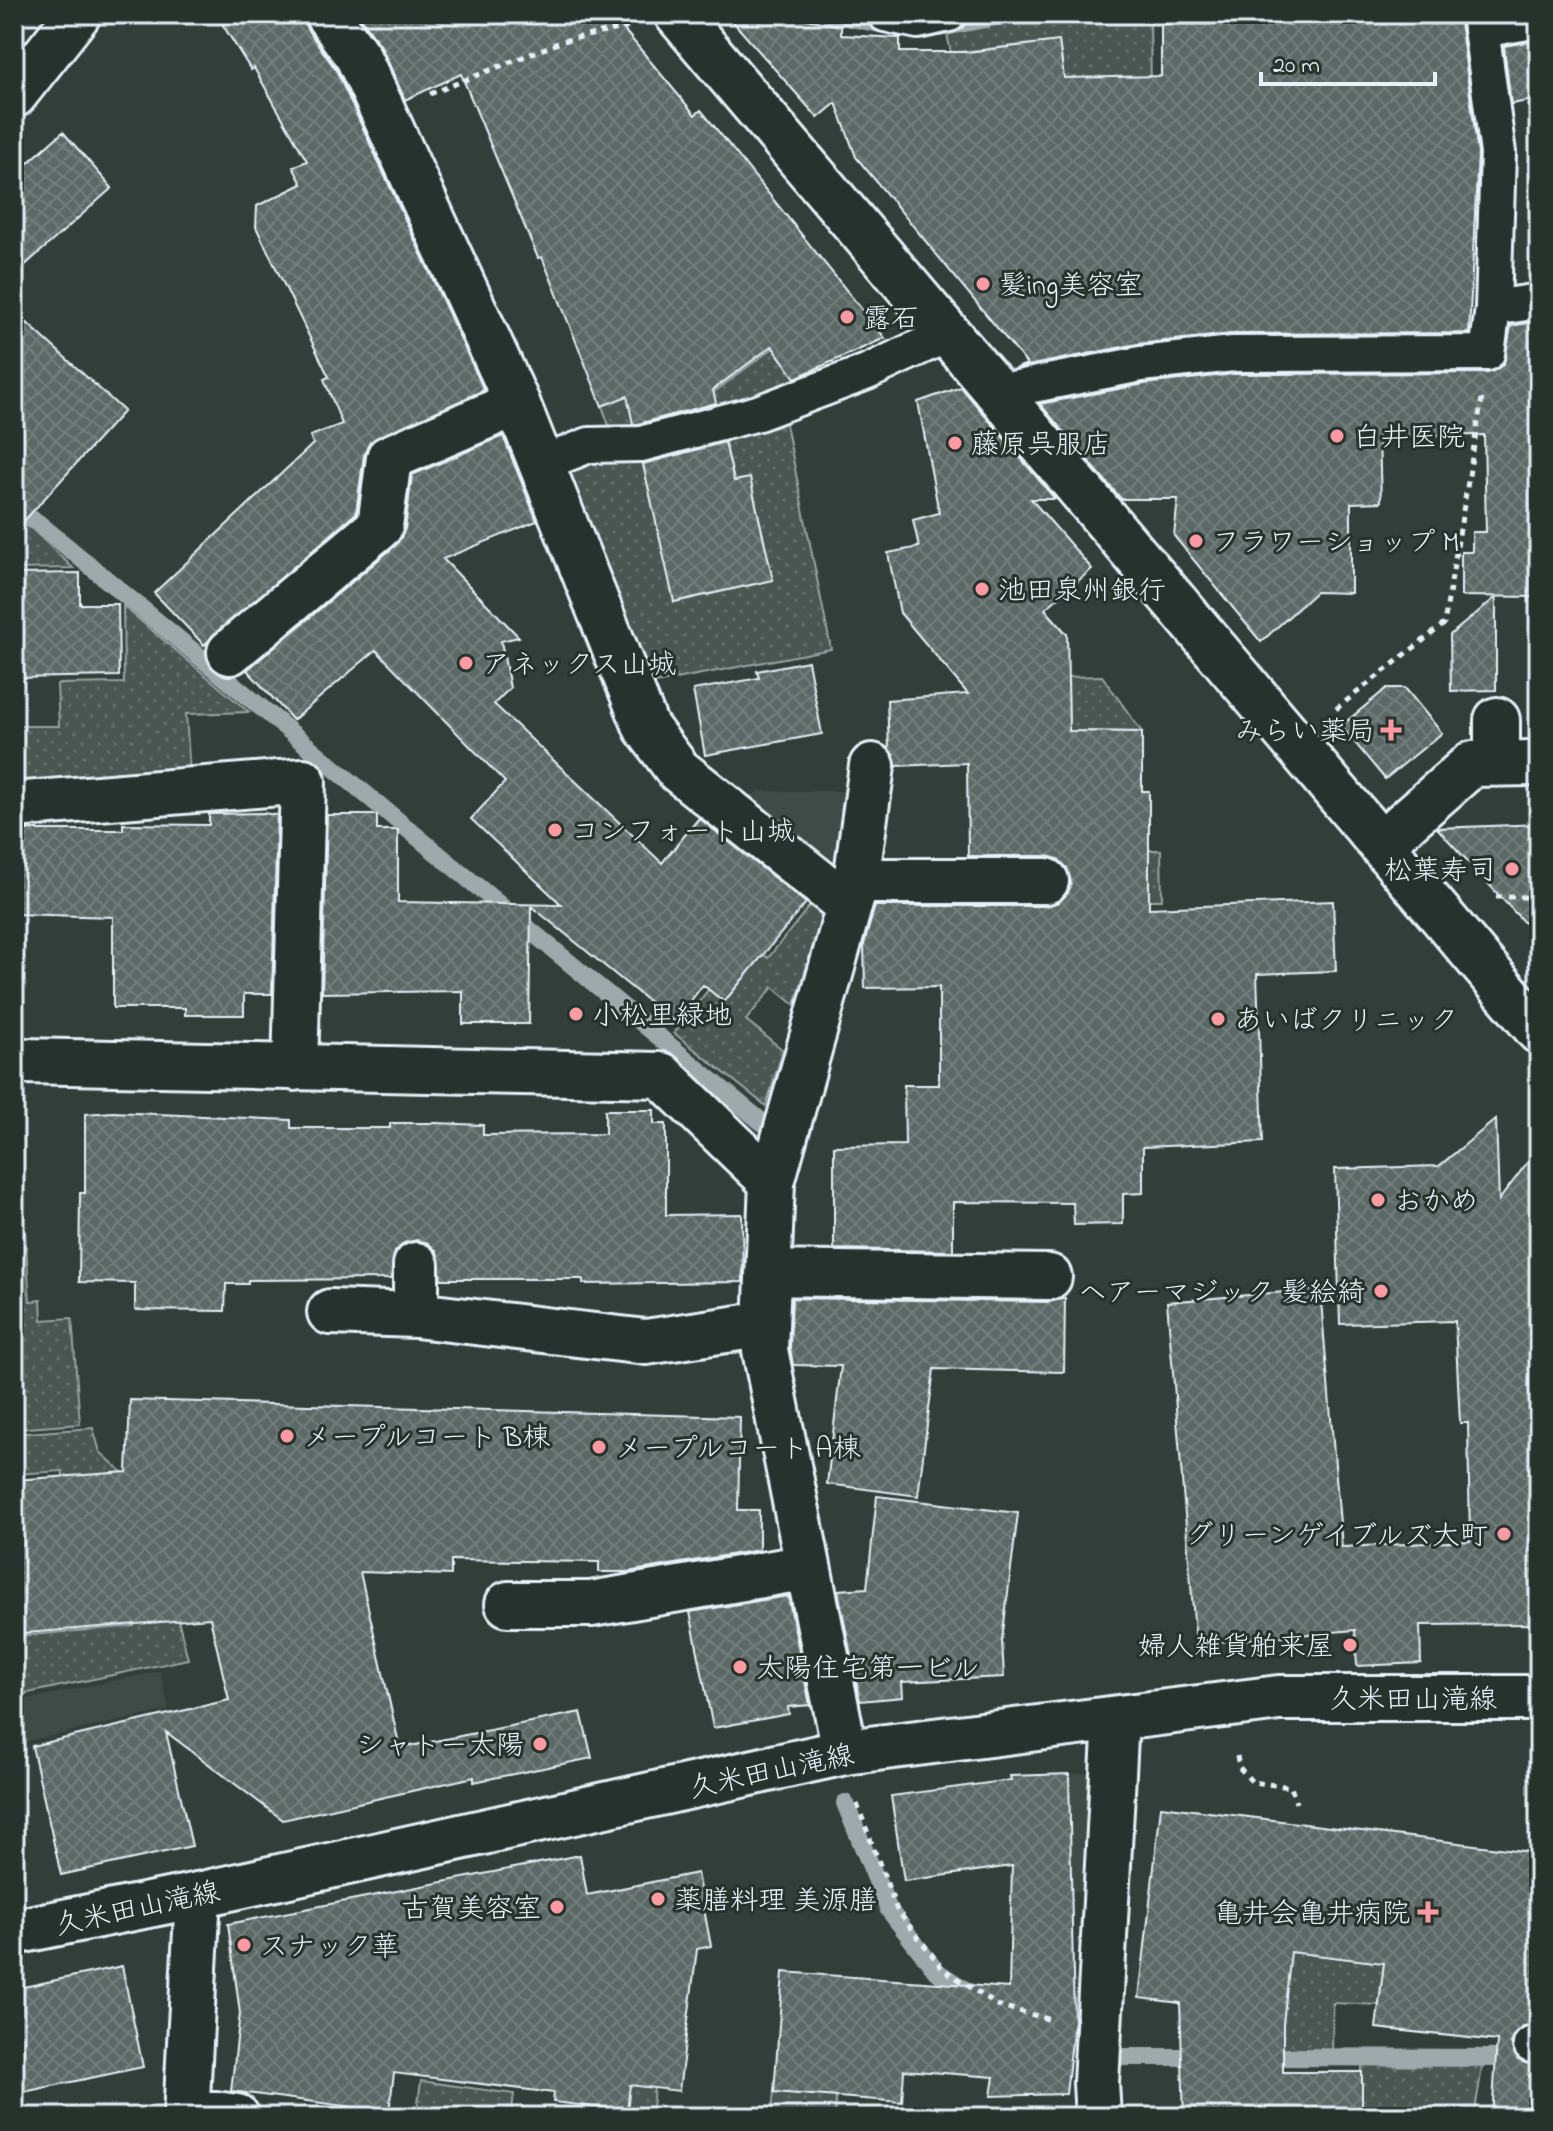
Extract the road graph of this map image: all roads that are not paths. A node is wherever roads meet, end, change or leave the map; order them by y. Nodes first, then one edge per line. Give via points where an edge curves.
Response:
1 (78, 14) edge
2 (327, 14) edge
3 (885, 14) edge
4 (949, 14) edge
5 (678, 15) edge
6 (1539, 20) edge
7 (1480, 22) edge
8 (14, 95) edge
9 (1539, 301) edge
10 (1493, 308) junction
11 (948, 334) junction
12 (997, 392) junction
13 (517, 403) junction
14 (541, 464) junction
15 (230, 652) dead end
16 (1497, 720) dead end
17 (1518, 764) edge
18 (872, 766) dead end
19 (14, 805) edge
20 (1381, 844) junction
21 (1046, 881) dead end
22 (852, 894) junction
23 (1539, 1031) edge
24 (23, 1061) dead end
25 (295, 1068) junction
26 (772, 1182) junction
27 (416, 1265) dead end
28 (768, 1273) junction
29 (1049, 1277) dead end
30 (330, 1312) dead end
31 (416, 1315) junction
32 (766, 1324) junction
33 (808, 1567) junction
34 (508, 1604) dead end
35 (1539, 1698) edge
36 (1116, 1719) junction
37 (845, 1752) junction
38 (198, 1895) junction
39 (14, 1932) edge
40 (186, 2113) edge
41 (1087, 2116) edge
42 (237, 2117) edge

1 - 8 street
2 - 13 street via 358,57
3 - 4 lane via 918,21
5 - 11 street
6 - 7 lane
7 - 10 lane via 1498,153
9 - 10 lane
10 - 12 lane via 1487,353 1233,354 1141,364
11 - 12 street
11 - 14 lane via 758,413 641,444 589,445
12 - 20 street
13 - 14 street
13 - 15 street via 389,458 380,526
14 - 22 street via 646,727 678,770
16 - 17 street
17 - 20 street via 1472,764
18 - 22 street
19 - 25 street via 303,781
20 - 23 street
21 - 22 street
22 - 26 street
24 - 25 street
25 - 26 street via 661,1075
26 - 28 street
27 - 31 street
28 - 29 street
28 - 32 street
30 - 31 street
31 - 32 street via 646,1342
32 - 33 street via 765,1350
33 - 34 street via 591,1604
33 - 37 street
35 - 36 street, 久米田山滝線 via 1279,1698
36 - 37 street, 久米田山滝線
36 - 41 street via 1099,2032
37 - 38 street, 久米田山滝線
38 - 39 street, 久米田山滝線
38 - 40 street
40 - 42 street

